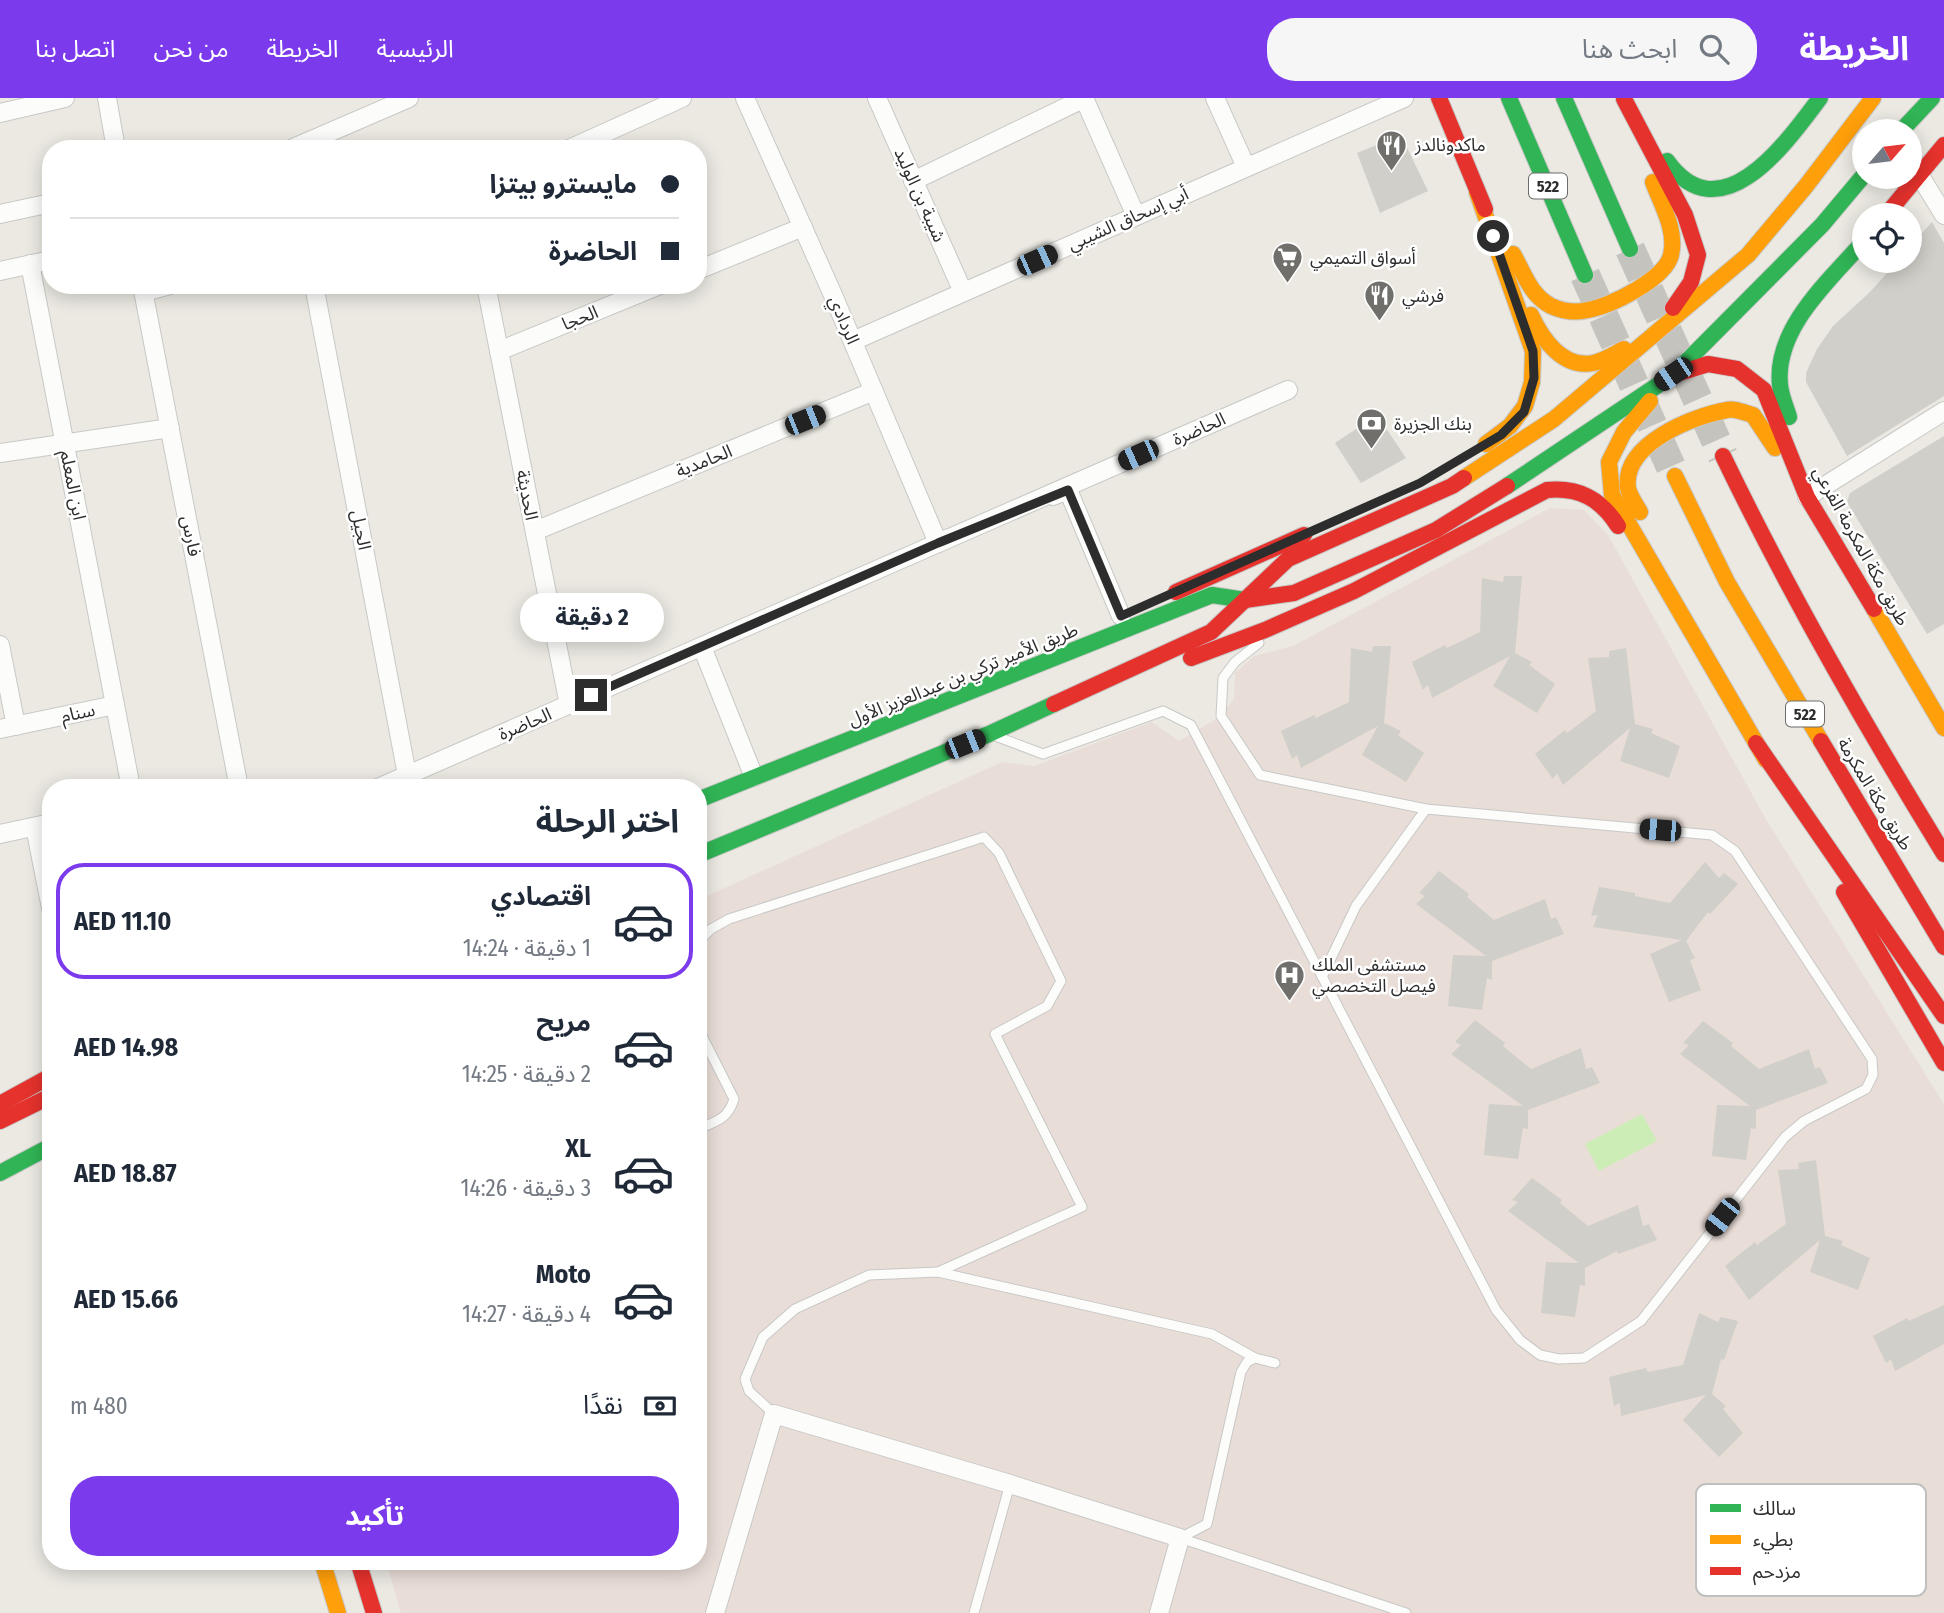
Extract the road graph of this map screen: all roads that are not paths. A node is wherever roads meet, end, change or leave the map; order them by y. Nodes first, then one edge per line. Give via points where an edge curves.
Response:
1 (107, 98) edge
2 (682, 98) edge
3 (745, 98) edge
4 (877, 98) edge
5 (1085, 98) edge
6 (1215, 98) edge
7 (1404, 98) edge
8 (1439, 98) edge
9 (1509, 98) edge
10 (1564, 98) edge
11 (1820, 98) edge
12 (1872, 98) edge
13 (1932, 98) edge
14 (55, 99) edge
15 (402, 99) edge
16 (1624, 99) edge
17 (0, 113) edge
18 (1912, 119) edge
19 (114, 140) edge
20 (311, 140) edge
21 (589, 140) edge
22 (1944, 145) edge
23 (1246, 167) junction
24 (1922, 173) edge
25 (1922, 179) edge
26 (914, 181) junction
27 (1852, 189) edge
28 (1909, 189) edge
29 (1477, 192) junction
30 (1896, 203) edge
31 (42, 205) edge
32 (0, 214) edge
33 (1944, 215) edge
34 (1136, 216) junction
35 (803, 227) junction
36 (1630, 249) tunnel mouth
37 (1852, 256) edge
38 (42, 262) edge
39 (30, 264) junction
40 (707, 266) edge
41 (0, 271) edge
42 (1585, 275) tunnel mouth
43 (963, 292) junction
44 (144, 294) edge
45 (316, 294) edge
46 (488, 294) edge
47 (638, 294) edge
48 (1657, 333) junction
49 (853, 341) junction
50 (499, 351) junction
51 (1673, 374) junction
52 (1288, 390) dead end
53 (874, 391) junction
54 (1944, 411) edge
55 (170, 428) junction
56 (65, 443) junction
57 (1477, 449) dead end
58 (0, 453) edge
59 (1723, 456) tunnel mouth
60 (1675, 476) tunnel mouth
61 (1420, 483) dead end
62 (1807, 497) junction
63 (535, 531) junction
64 (938, 543) junction
65 (1354, 591) junction
66 (1244, 600) junction
67 (1121, 616) junction
68 (0, 645) edge
69 (702, 647) junction
70 (115, 705) junction
71 (569, 705) junction
72 (943, 705) junction
73 (8, 727) edge
74 (1944, 728) edge
75 (989, 734) junction
76 (1756, 743) junction
77 (407, 775) junction
78 (754, 777) junction
79 (129, 779) edge
80 (237, 779) edge
81 (398, 779) edge
82 (707, 796) edge
83 (1426, 809) junction
84 (42, 825) edge
85 (0, 834) edge
86 (707, 851) edge
87 (1944, 854) edge
88 (707, 933) edge
89 (1944, 947) edge
90 (1322, 977) junction
91 (1944, 1016) edge
92 (707, 1046) edge
93 (1944, 1063) edge
94 (42, 1081) edge
95 (42, 1100) edge
96 (0, 1104) edge
97 (0, 1121) edge
98 (707, 1125) edge
99 (42, 1151) edge
100 (0, 1173) edge
101 (938, 1272) junction
102 (1255, 1358) junction
103 (1275, 1363) dead end
104 (774, 1414) junction
105 (1010, 1484) junction
106 (1180, 1538) junction
107 (325, 1570) edge
108 (361, 1570) edge
109 (338, 1613) edge
110 (374, 1613) edge
111 (715, 1613) edge
112 (974, 1613) edge
113 (1159, 1613) edge
114 (1406, 1613) edge

1 - 19 street
2 - 21 street
3 - 35 street, الردادي
4 - 26 street, شيبة بن الوليد
5 - 26 street
5 - 34 street
6 - 23 street
7 - 23 street, أبي إسحاق الشيبي
8 - 29 main road
9 - 42 main road, 522
10 - 36 main road
11 - 16 main road via 1758,172 1730,187 1705,189 1681,181
12 - 48 main road via 1748,255
13 - 18 main road
14 - 17 street
15 - 20 street
16 - 29 main road via 1672,237 1671,256 1662,273 1624,298 1590,311 1572,312 1537,296
16 - 48 main road via 1679,204 1698,255 1690,282
22 - 24 main road
23 - 34 street, أبي إسحاق الشيبي
25 - 33 street
26 - 43 street, شيبة بن الوليد
27 - 51 main road, طريق الأمير تركي بن عبدالعزيز الأول
28 - 30 main road
29 - 48 main road via 1536,326 1557,352 1572,362 1591,364
29 - 57 main road via 1525,324 1534,378 1524,412 1501,435
31 - 32 street
34 - 43 street, أبي إسحاق الشيبي
35 - 40 street
35 - 49 street, الردادي
37 - 62 main road via 1799,318 1782,357 1780,383
38 - 39 street
39 - 41 street
39 - 56 street, ابن المعلم
43 - 49 street, أبي إسحاق الشيبي
44 - 55 street, فارس
45 - 77 street, الجيل
46 - 50 street, الحديثة
47 - 50 street, الحجا
48 - 66 main road via 1554,419 1451,486 1288,559
49 - 53 street, الردادي
50 - 63 street, الحديثة
51 - 62 main road, طريق مكة المكرمة الفرعي via 1708,364 1749,376 1764,390
51 - 66 main road, طريق الأمير تركي بن عبدالعزيز الأول via 1436,530 1294,593
51 - 76 main road via 1624,432 1609,462 1612,495
52 - 64 street, الحاضرة
53 - 63 street, الحامدية
53 - 64 street, الردادي
54 - 62 street
55 - 56 street
55 - 80 street, فارس
56 - 58 street
56 - 70 street, ابن المعلم
59 - 87 main road, طريق مكة المكرمة / 522 via 1760,536 1860,719
60 - 89 main road, طريق مكة المكرمة / 522 via 1727,582
61 - 67 main road
62 - 74 main road, طريق مكة المكرمة الفرعي
62 - 76 main road via 1753,415 1730,409 1672,428 1646,445 1631,465 1628,488
63 - 71 street, الحديثة
64 - 67 street via 1068,490
64 - 69 street, الحاضرة
65 - 75 main road
65 - 76 main road via 1547,491 1565,487 1582,491 1614,519
65 - 83 lane via 1310,620 1258,643 1235,662 1223,678 1221,716 1260,775
66 - 72 main road, طريق الأمير تركي بن عبدالعزيز الأول via 1212,595
66 - 75 main road via 1211,632
67 - 72 main road via 1031,656
68 - 73 street
69 - 71 street, الحاضرة
69 - 78 street
70 - 73 street, سنام
70 - 79 street, سنام
71 - 77 street, الحاضرة
72 - 78 main road, طريق الأمير تركي بن عبدالعزيز الأول
75 - 86 main road
75 - 90 lane via 1043,754 1163,711 1191,725
76 - 91 main road
76 - 93 main road
77 - 81 street, الحاضرة
78 - 82 main road, طريق الأمير تركي بن عبدالعزيز الأول
83 - 90 lane via 1356,906
83 - 90 lane via 1712,835 1735,851 1872,1059 1873,1075 1866,1089 1804,1121 1785,1137 1641,1321 1584,1358 1539,1355 1496,1310
84 - 85 street
88 - 101 lane via 729,919 984,837 999,853 1061,981 1047,1006 995,1034 1082,1208
92 - 98 lane via 734,1099 730,1112
94 - 96 main road
95 - 97 main road
99 - 100 main road
101 - 102 lane via 1212,1334
101 - 104 lane via 869,1275 795,1309 763,1338 746,1379 749,1391
102 - 103 lane
102 - 106 lane via 1241,1372 1208,1524
104 - 105 street
104 - 111 street
105 - 106 street
105 - 112 lane
106 - 113 street
106 - 114 lane
107 - 109 main road
108 - 110 main road

